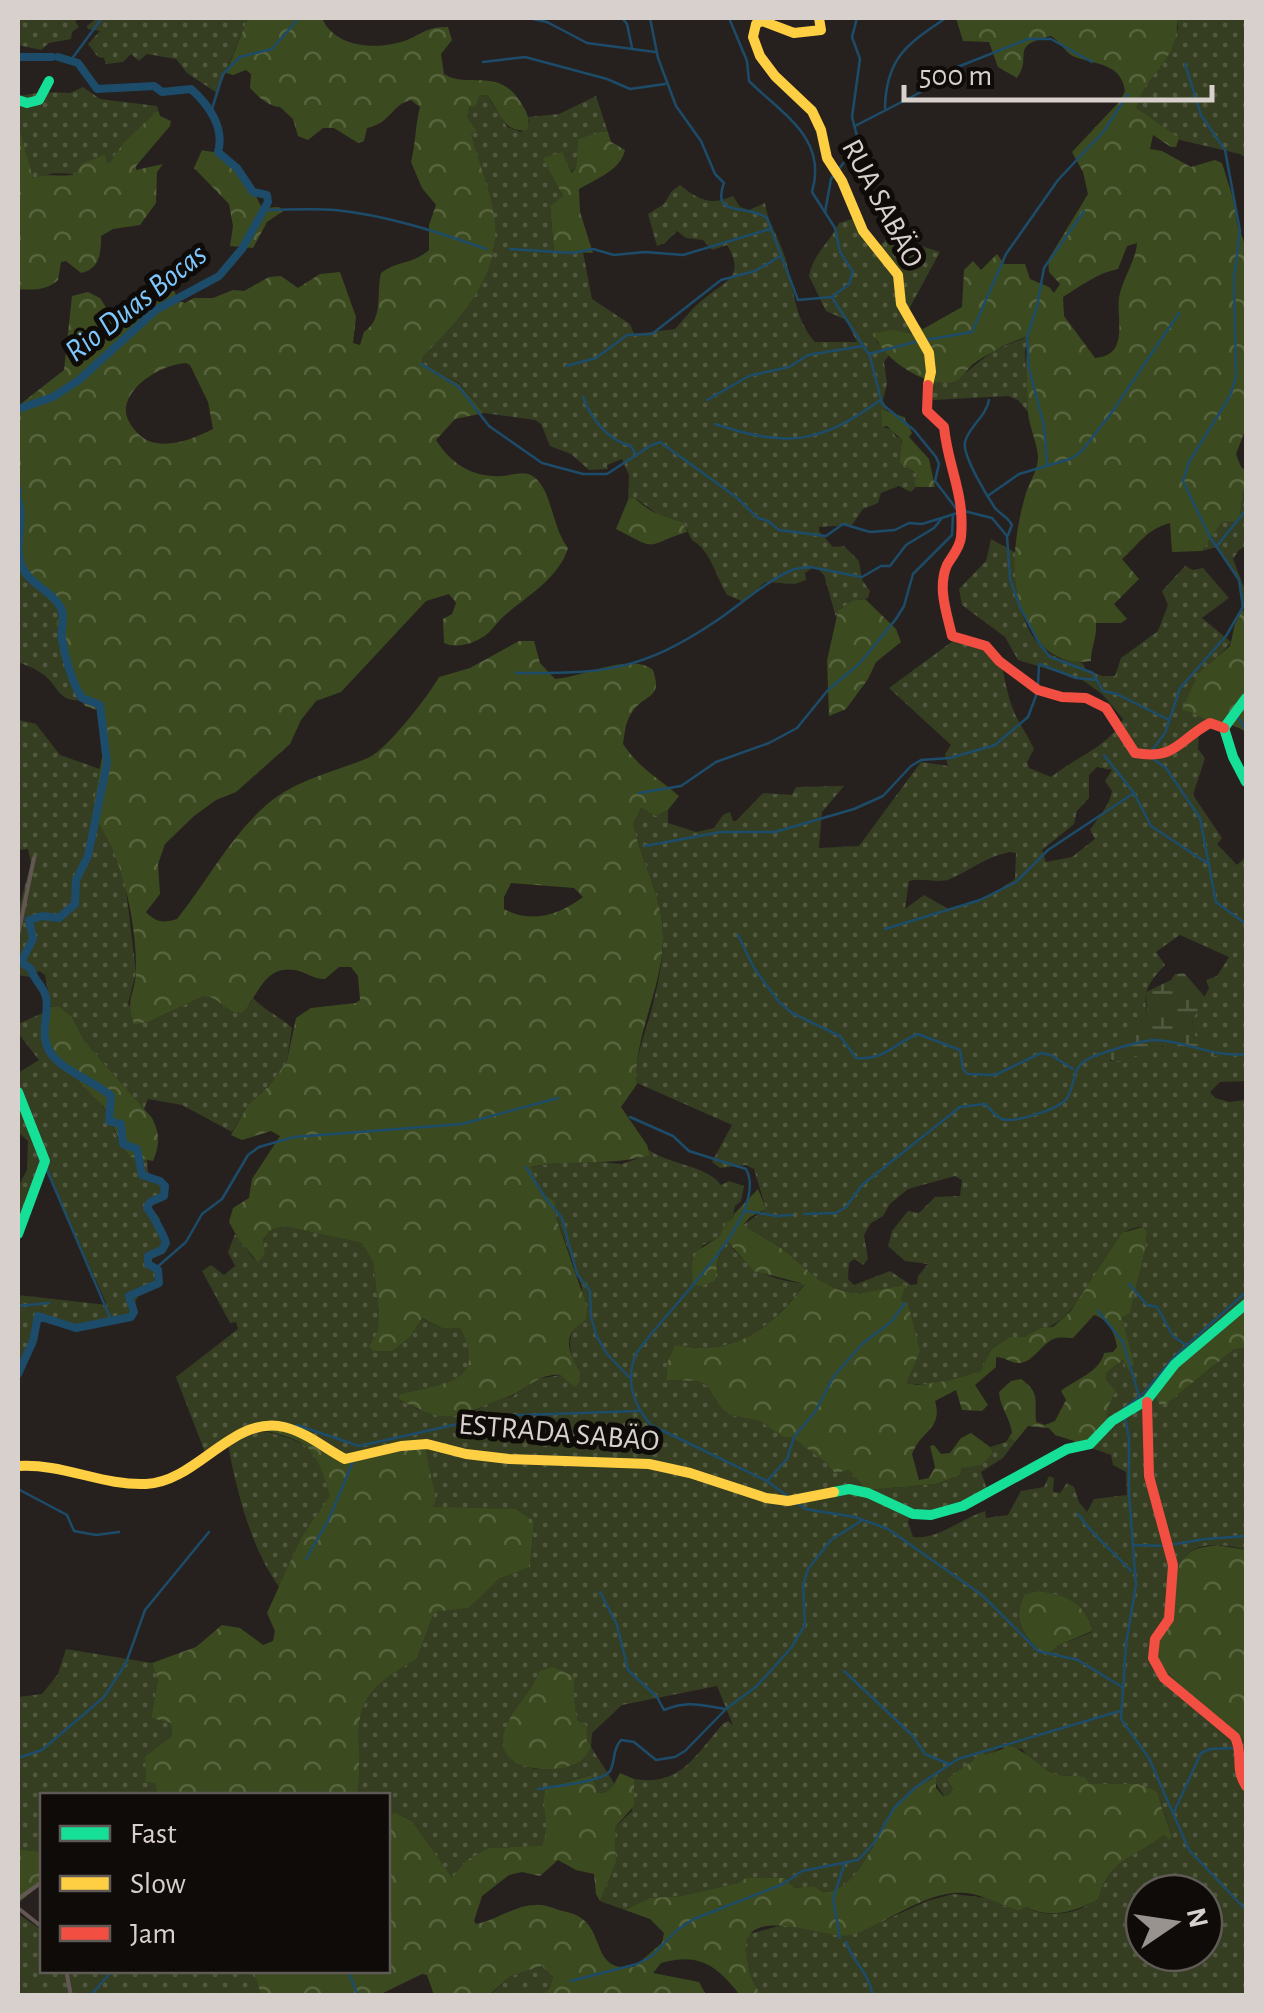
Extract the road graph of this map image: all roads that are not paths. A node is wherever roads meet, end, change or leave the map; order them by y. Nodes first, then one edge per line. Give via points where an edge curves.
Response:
1 (819, 18) edge
2 (49, 82) dead end
3 (18, 100) edge
4 (1246, 698) edge
5 (1224, 728) junction
6 (1246, 782) edge
7 (34, 858) dead end
8 (18, 935) edge
9 (18, 1092) edge
10 (18, 1234) edge
11 (1246, 1304) edge
12 (1147, 1400) junction
13 (18, 1466) edge
14 (1246, 1786) edge
15 (40, 1883) edge
16 (18, 1899) edge
17 (18, 1908) edge
18 (40, 1925) edge

1 - 5 street, RUA SABÄO via 821,30 794,33 762,20 753,37 775,76 812,110 827,158 863,230 898,276 902,304 929,352 928,411 944,428 961,491 962,542 945,569 942,592 952,636 986,646 1038,690 1106,708 1135,753 1163,756 1201,726
2 - 3 street via 39,100
4 - 5 street
5 - 6 street
7 - 8 street
9 - 10 street via 44,1161
11 - 12 street, ESTRADA SABÄO via 1175,1364
12 - 13 street, ESTRADA SABÄO via 1090,1444 931,1515 849,1489 788,1501 766,1498 649,1464 509,1459 427,1444 344,1459 284,1426 254,1428 150,1484
12 - 14 street via 1149,1476 1173,1565 1169,1619 1154,1639 1153,1658 1164,1678 1238,1741 1236,1769
15 - 16 street
17 - 18 street

